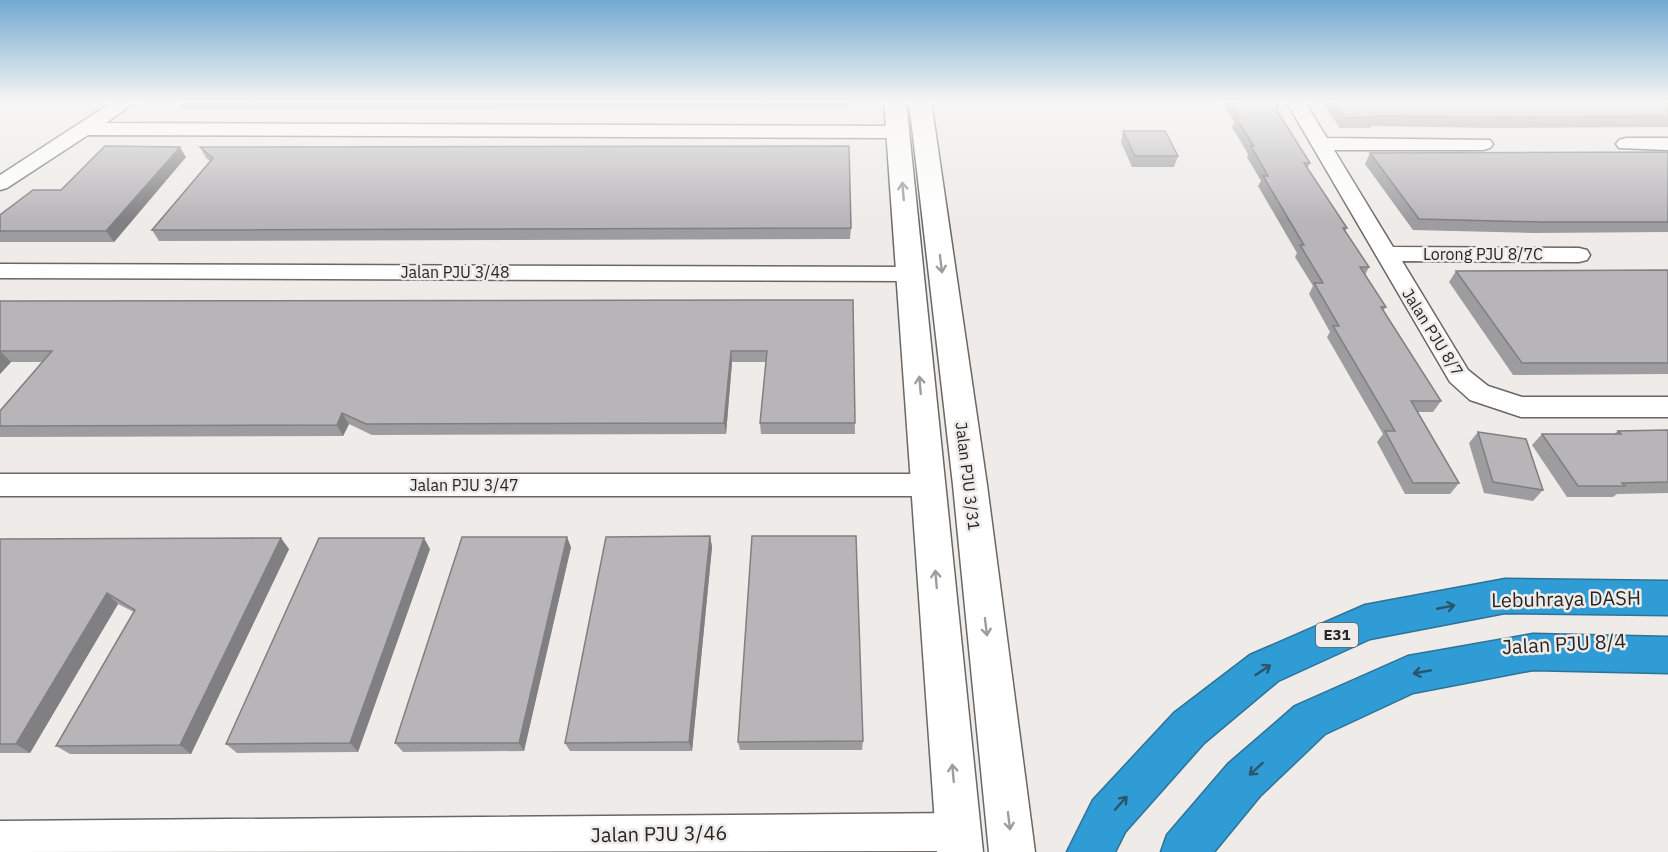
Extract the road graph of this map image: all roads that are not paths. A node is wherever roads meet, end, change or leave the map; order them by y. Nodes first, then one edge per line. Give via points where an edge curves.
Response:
1 (64, 141) edge
2 (899, 141) edge
3 (925, 141) edge
4 (1318, 141) edge
5 (1320, 144) junction
6 (1483, 144) dead end
7 (1626, 144) dead end
8 (1668, 144) edge
9 (0, 184) edge
10 (1386, 254) junction
11 (1579, 255) dead end
12 (0, 271) edge
13 (910, 274) junction
14 (1668, 407) edge
15 (0, 485) edge
16 (928, 486) junction
17 (1668, 598) edge
18 (1668, 638) edge
19 (1461, 649) dead end
20 (1668, 655) edge
21 (0, 840) edge
22 (959, 842) edge
23 (1012, 852) edge
24 (1090, 852) edge
25 (1184, 852) edge

1 - 9 street
13 -> 2 street
3 -> 23 street, Jalan PJU 3/31
4 - 5 street, Jalan PJU 8/7
5 - 6 street
5 - 10 street, Jalan PJU 8/7
7 - 8 street
10 - 11 street, Lorong PJU 8/7C
10 - 14 street, Jalan PJU 8/7 via 1459,376 1479,393 1521,407
12 - 13 street, Jalan PJU 3/48
16 -> 13 street
15 - 16 street, Jalan PJU 3/47
22 -> 16 street
24 -> 17 highway, Lebuhraya DASH / E31 via 1110,816 1189,728 1264,668 1365,622 1505,596
18 - 19 street, Jalan PJU 8/4
20 -> 25 highway via 1533,652 1408,675 1310,720 1245,780
21 - 22 street, Jalan PJU 3/46

